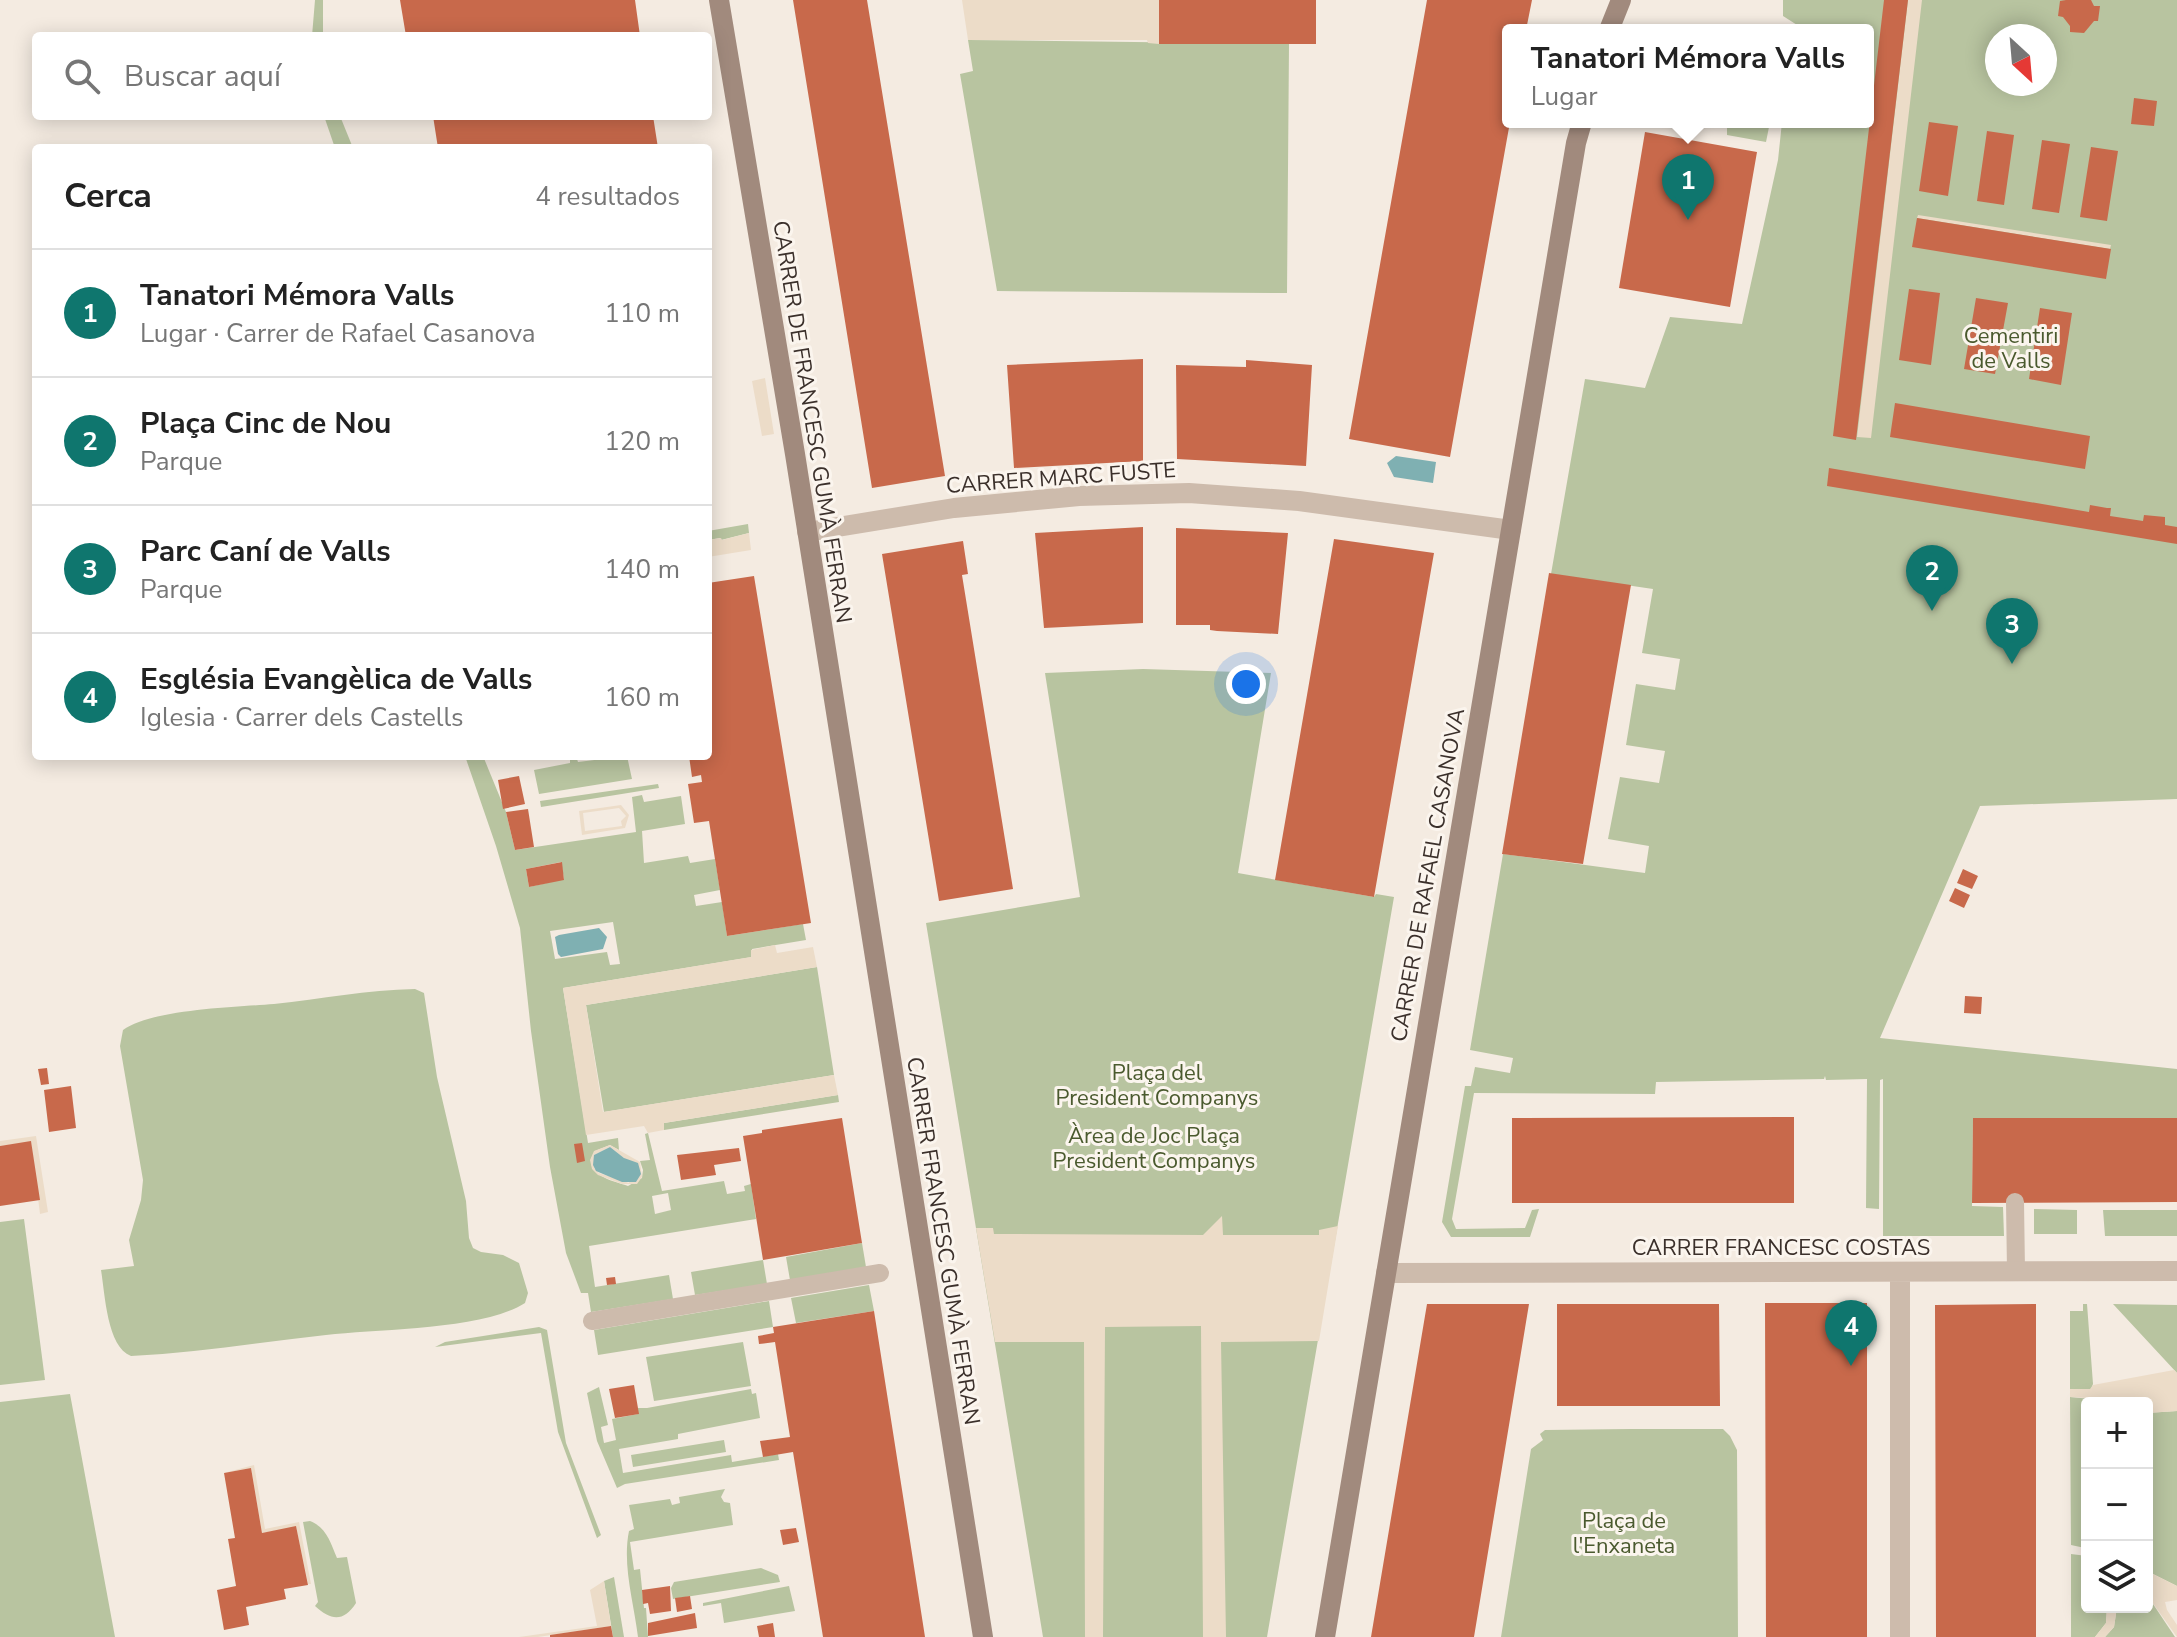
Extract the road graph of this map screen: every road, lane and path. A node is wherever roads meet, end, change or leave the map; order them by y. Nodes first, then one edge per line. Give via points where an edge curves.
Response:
1 (719, 0) edge
2 (1621, 0) edge
3 (1611, 24) edge
4 (1580, 128) edge
5 (1511, 530) junction
6 (807, 532) junction
7 (858, 852) joint
8 (2015, 1202) dead end
9 (2016, 1271) junction
10 (2177, 1271) edge
11 (880, 1273) dead end
12 (1386, 1273) junction
13 (1900, 1273) junction
14 (592, 1321) dead end
15 (983, 1637) edge
16 (1325, 1637) edge
17 (1900, 1637) edge

1 - 6 street, CARRER DE FRANCESC GUMÀ FERRAN
2 - 3 street
4 - 5 street, CARRER DE RAFAEL CASANOVA
5 - 6 street, CARRER MARC FUSTE via 1299,501 1189,493 1079,496 954,508
5 - 12 street, CARRER DE RAFAEL CASANOVA
6 - 7 street, CARRER DE FRANCESC GUMÀ FERRAN
7 - 15 street, CARRER FRANCESC GUMÀ FERRAN
8 - 9 lane
9 - 10 street, CARRER FRANCESC COSTAS
9 - 13 street, CARRER FRANCESC COSTAS
11 - 14 lane
12 - 13 street, CARRER FRANCESC COSTAS
12 - 16 street, CARRER DE RAFAEL CASANOVA
13 - 17 street

